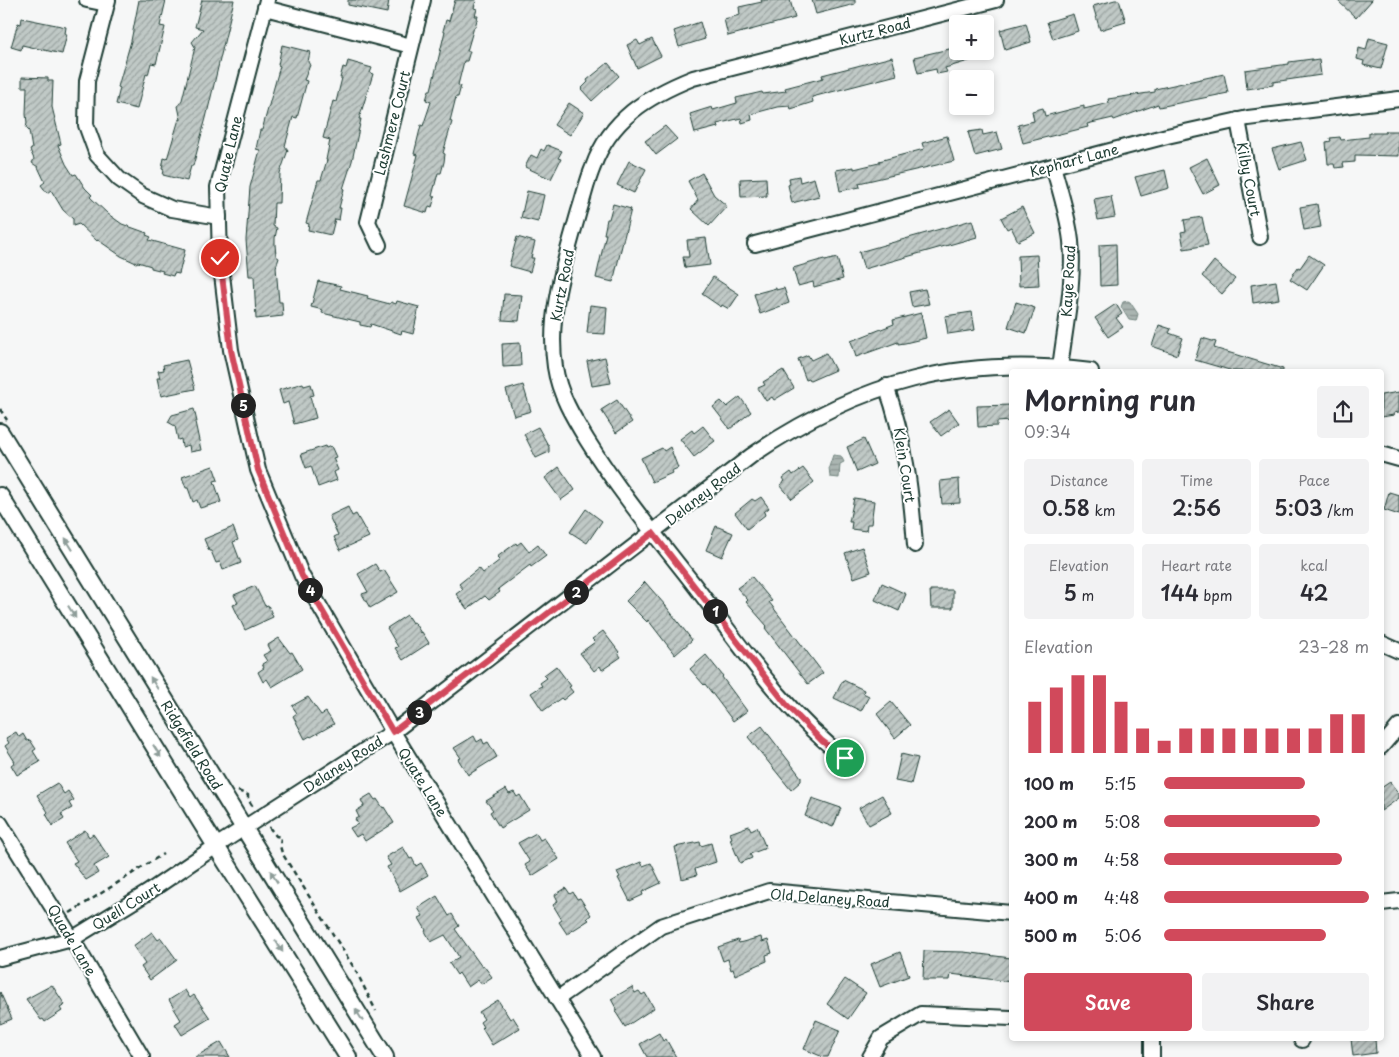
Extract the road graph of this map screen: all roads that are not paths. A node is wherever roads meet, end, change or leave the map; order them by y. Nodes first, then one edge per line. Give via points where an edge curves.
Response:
1 (87, 0) edge
2 (423, 0) edge
3 (996, 0) edge
4 (107, 2) edge
5 (266, 4) edge
6 (411, 46) junction
7 (1399, 99) edge
8 (1238, 120) junction
9 (1053, 166) junction
10 (219, 217) junction
11 (1260, 237) dead end
12 (754, 244) dead end
13 (379, 245) dead end
14 (1060, 368) junction
15 (1070, 369) edge
16 (886, 386) junction
17 (0, 432) edge
18 (1384, 455) edge
19 (1399, 460) edge
20 (0, 496) edge
21 (653, 533) junction
22 (916, 545) dead end
23 (1384, 644) edge
24 (1399, 651) edge
25 (1399, 726) edge
26 (393, 732) junction
27 (1384, 744) edge
28 (845, 758) dead end
29 (0, 824) edge
30 (244, 828) junction
31 (216, 846) junction
32 (1399, 901) edge
33 (1384, 903) edge
34 (1009, 913) edge
35 (72, 940) junction
36 (0, 958) edge
37 (557, 999) junction
38 (1009, 1018) edge
39 (1152, 1041) edge
40 (142, 1057) edge
41 (348, 1057) edge
42 (385, 1057) edge
43 (593, 1057) edge
44 (870, 1057) edge
45 (1152, 1057) edge

1 - 4 street
2 - 6 street, Lashmere Court
3 - 21 street, Kurtz Road via 693,78 667,88 629,113 601,148 564,262 553,338 555,369 568,409 597,456
4 - 10 street via 87,81 86,125 97,155 119,179 144,196 172,209
5 - 6 street
5 - 10 street, Quate Lane via 218,187
6 - 13 street, Lashmere Court via 368,222
7 - 8 street, Kephart Lane
8 - 9 street, Kephart Lane
8 - 11 street, Kilby Court
9 - 12 street, Kephart Lane
9 - 14 street, Kaye Road via 1066,210 1071,243
10 - 26 street, Quate Lane via 220,258 231,350 258,470 302,576
14 - 15 street, Delaney Road
14 - 16 street, Delaney Road via 984,368 920,377
16 - 21 street, Delaney Road via 832,408 777,438
16 - 22 street, Klein Court via 903,442
30 -> 17 main road, Ridgefield Road
18 - 19 street
20 -> 31 main road
21 - 26 street, Delaney Road
21 - 28 street, Kurtz Road via 792,710 822,741
23 - 24 street
25 - 27 street
26 - 30 street, Delaney Road
26 - 37 street, Quate Lane
29 - 35 street, Quade Lane
30 - 31 street, Delaney Road
42 -> 30 main road, Ridgefield Road
31 - 35 street, Quell Court
31 -> 41 main road
32 - 33 street
34 - 37 street, Old Delaney Road via 769,891 661,926
35 - 36 street, Quell Court
35 - 40 street, Quade Lane
37 - 43 street, Quate Lane
38 - 44 street via 921,1014 881,1038
39 - 45 street

